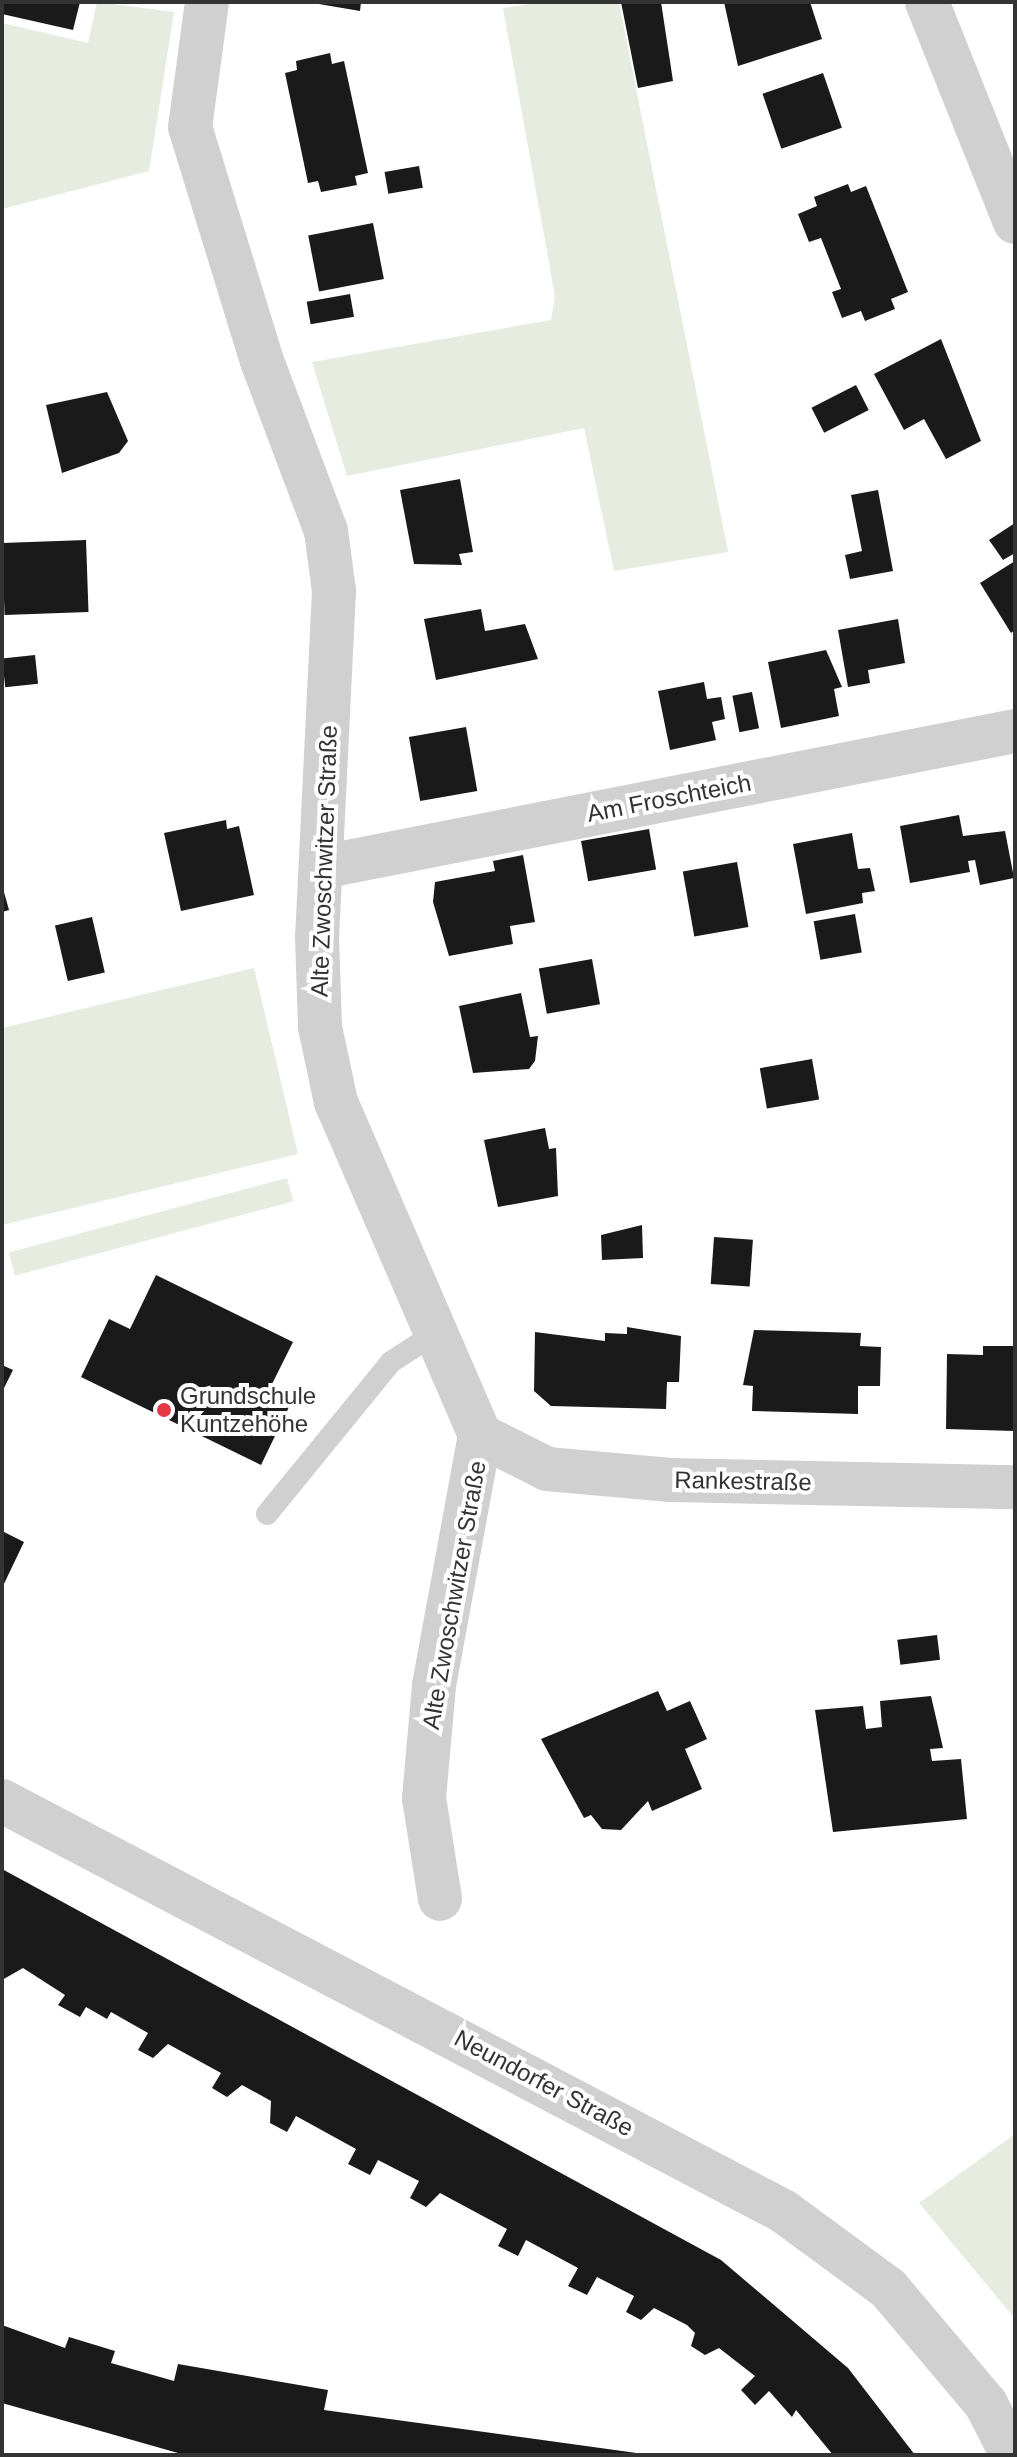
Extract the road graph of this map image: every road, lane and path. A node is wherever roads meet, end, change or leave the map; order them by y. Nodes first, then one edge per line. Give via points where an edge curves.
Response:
1 (207, 2) edge
2 (927, 2) edge
3 (1015, 222) edge
4 (1015, 731) edge
5 (322, 867) junction
6 (439, 1331) junction
7 (480, 1435) junction
8 (1015, 1487) edge
9 (267, 1514) dead end
10 (2, 1801) edge
11 (440, 1899) dead end
12 (1012, 2455) edge

1 - 5 street, Alte Zwoschwitzer Straße via 190,127 262,361 326,531 334,660
2 - 3 street
4 - 5 street, Am Froschteich
5 - 6 street, Alte Zwoschwitzer Straße via 320,1027 336,1102
6 - 7 street, Alte Zwoschwitzer Straße
6 - 9 lane via 391,1362
7 - 8 street, Rankestraße via 547,1469 671,1480
7 - 11 street, Alte Zwoschwitzer Straße via 434,1686 424,1798
10 - 12 street, Neundorfer Straße via 783,2211 888,2288 986,2404

